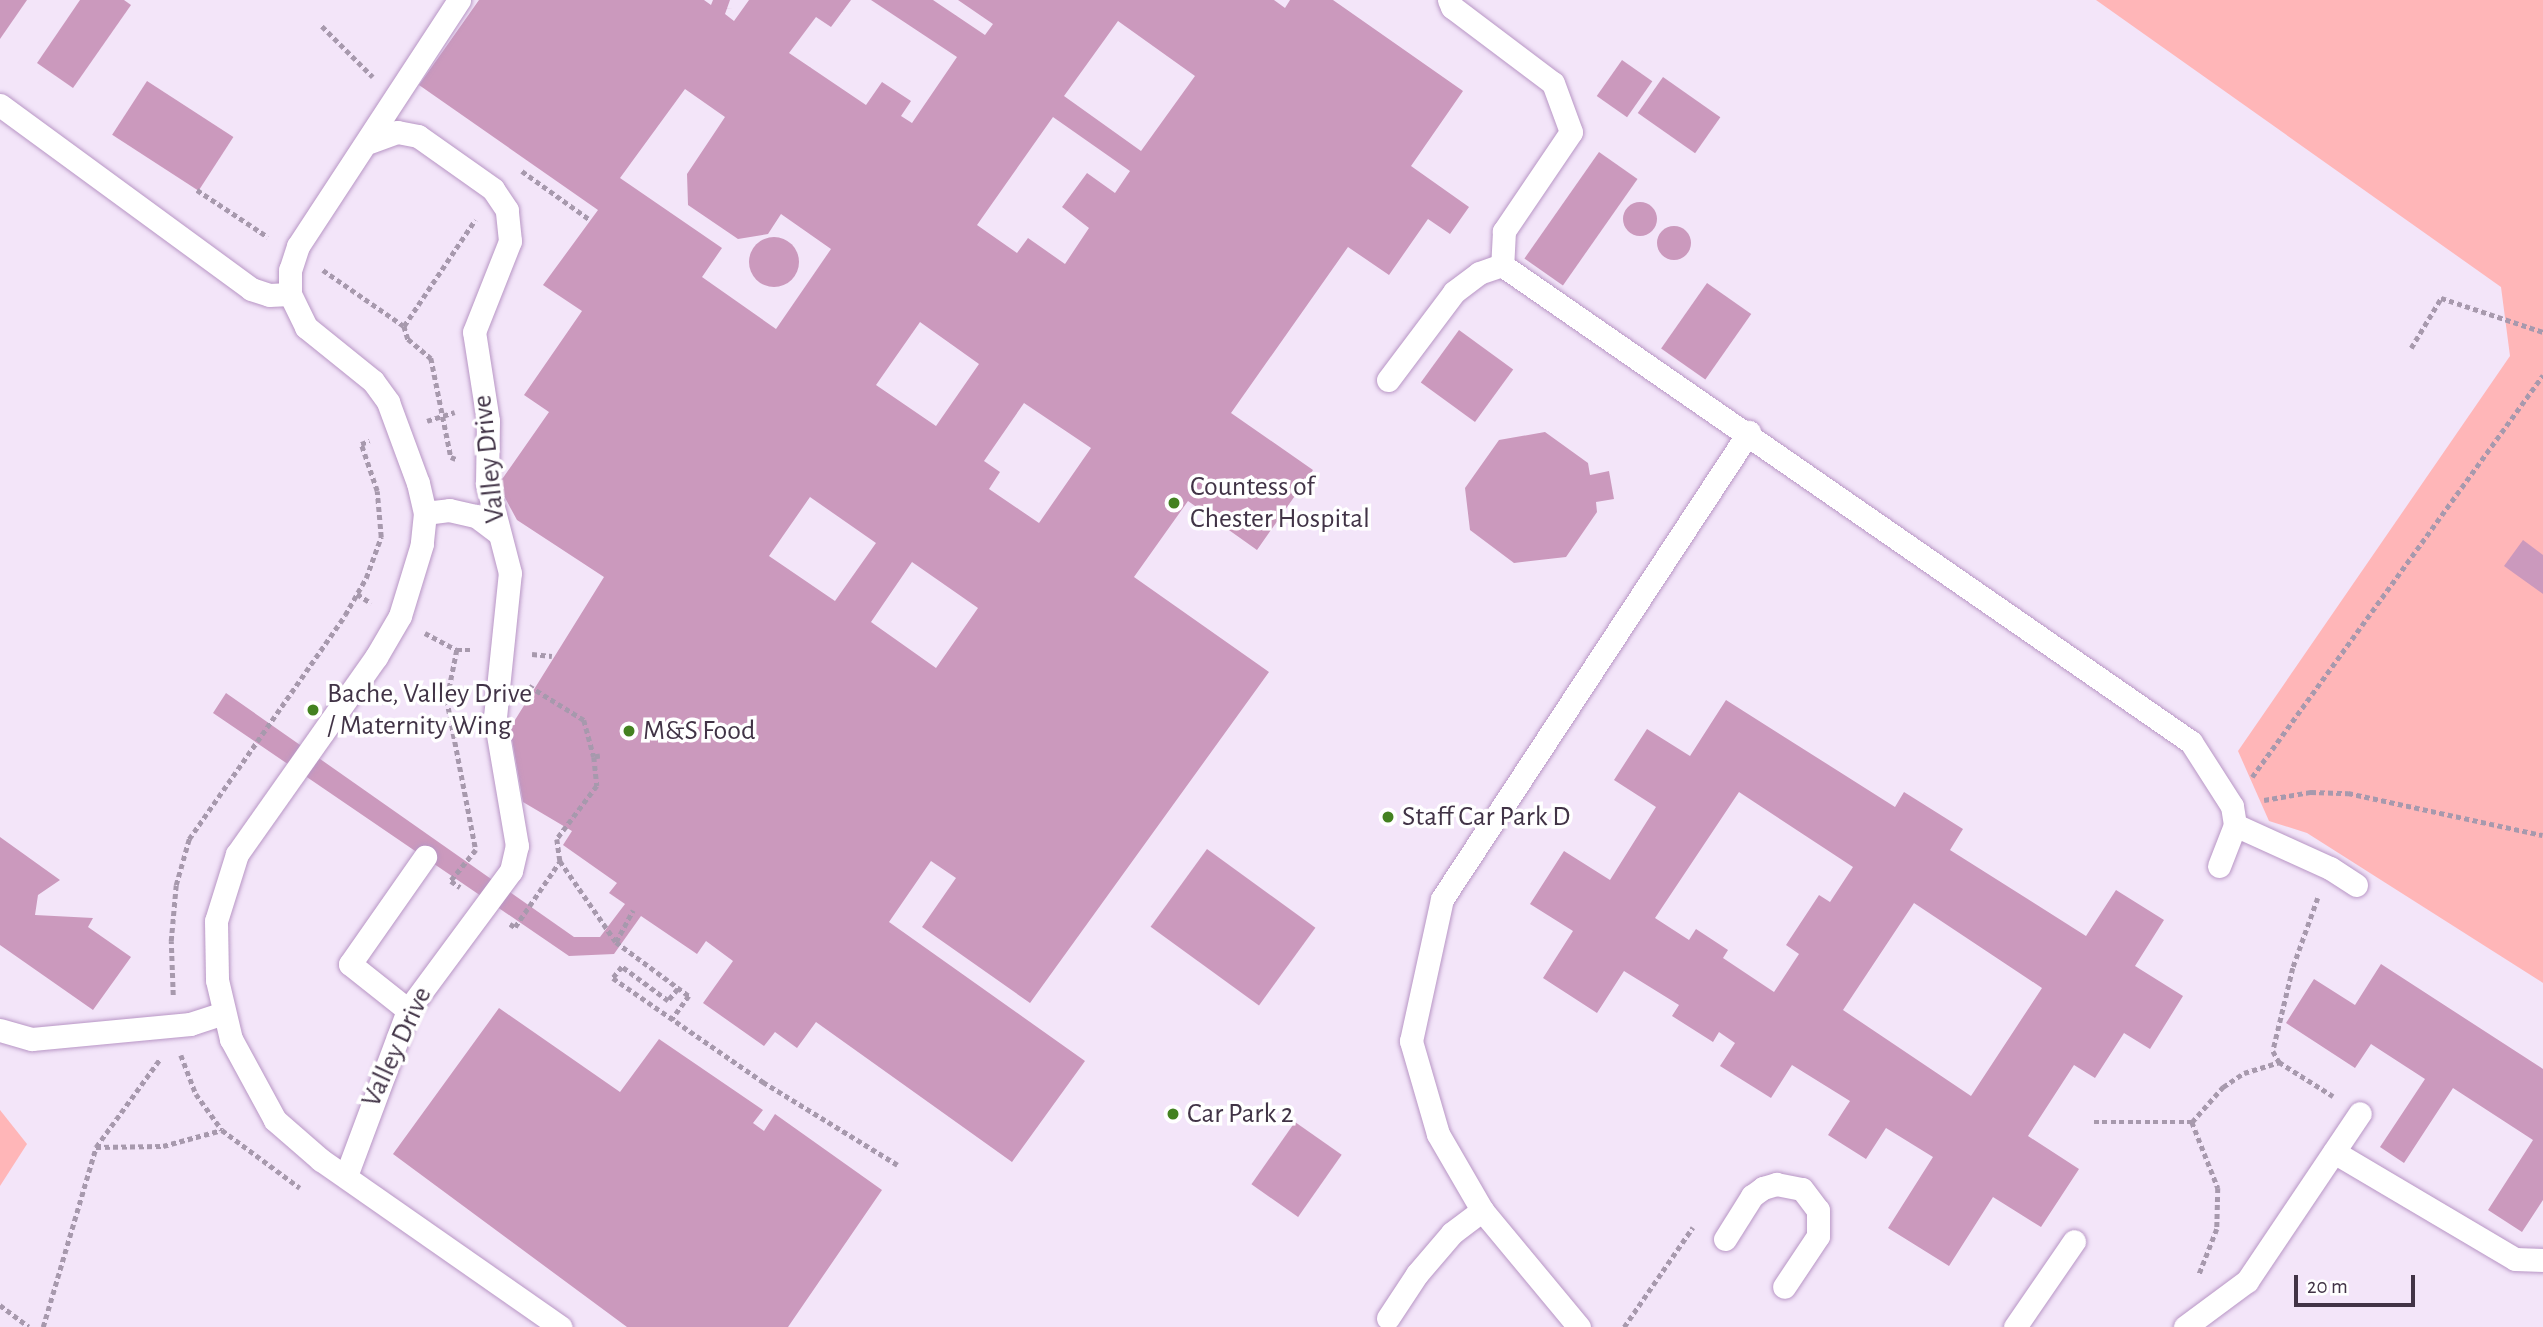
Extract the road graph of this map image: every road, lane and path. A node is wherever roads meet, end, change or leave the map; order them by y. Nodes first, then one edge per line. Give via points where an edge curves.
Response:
1 (459, 0) edge
2 (1449, 0) edge
3 (0, 105) edge
4 (370, 142) junction
5 (197, 190) dead end
6 (482, 209) dead end
7 (296, 253) junction
8 (1502, 265) junction
9 (290, 294) junction
10 (404, 326) junction
11 (2543, 332) edge
12 (2411, 348) dead end
13 (2543, 375) edge
14 (1388, 380) dead end
15 (443, 416) junction
16 (401, 429) junction
17 (1749, 432) junction
18 (488, 475) junction
19 (425, 513) junction
20 (496, 531) junction
21 (357, 594) junction
22 (398, 619) junction
23 (500, 650) junction
24 (552, 656) dead end
25 (528, 685) dead end
26 (277, 714) dead end
27 (600, 756) dead end
28 (594, 757) junction
29 (2233, 815) junction
30 (2543, 835) edge
31 (425, 857) dead end
32 (2219, 866) dead end
33 (2330, 868) junction
34 (2356, 885) dead end
35 (633, 910) dead end
36 (616, 942) junction
37 (678, 989) junction
38 (408, 1010) junction
39 (223, 1013) junction
40 (672, 1019) junction
41 (0, 1030) edge
42 (2279, 1062) junction
43 (2360, 1113) joint
44 (2094, 1122) dead end
45 (2192, 1122) junction
46 (222, 1130) dead end
47 (96, 1147) junction
48 (2334, 1152) junction
49 (898, 1165) dead end
50 (346, 1176) junction
51 (1482, 1210) junction
52 (1698, 1220) dead end
53 (1725, 1239) dead end
54 (2074, 1241) dead end
55 (2543, 1260) edge
56 (2197, 1278) dead end
57 (1784, 1287) dead end
58 (0, 1305) edge
59 (1388, 1318) dead end
60 (29, 1327) edge
61 (43, 1327) edge
62 (560, 1327) edge
63 (1579, 1327) edge
64 (1624, 1327) edge
65 (2015, 1327) edge
66 (2185, 1327) edge

1 - 4 lane
2 - 8 lane via 1451,7 1553,83 1572,132 1504,231
3 - 9 lane via 251,289 269,295
4 - 7 lane
4 - 18 lane, Valley Drive via 397,132 418,136 493,189 507,211 510,241 474,332 488,421
5 - 7 path via 250,228
6 - 10 path
7 - 9 lane
7 - 10 path
8 - 14 lane via 1479,273 1454,292
8 - 17 lane
9 - 16 lane via 306,327 373,381
10 - 15 path via 408,339 432,358
11 - 12 path via 2441,299
13 - 29 path
15 - 16 path
15 - 18 path via 451,457
16 - 19 lane
16 - 21 path via 361,444 377,491 381,537
17 - 29 lane via 2191,742
17 - 51 lane via 1443,899 1411,1041 1438,1134
18 - 20 lane, Valley Drive
19 - 20 lane via 449,510 476,516
19 - 22 lane via 414,575
20 - 23 lane, Valley Drive via 510,573
21 - 22 path
21 - 26 path
22 - 23 path via 457,650
22 - 39 lane via 237,853 216,921
23 - 24 path
23 - 38 lane, Valley Drive via 495,717 516,857 511,871
25 - 28 path via 584,720
27 - 28 path
28 - 36 path via 597,786 557,839 560,861
29 - 30 path via 2311,792 2348,793
29 - 32 lane
29 - 33 lane
31 - 38 lane via 350,964
33 - 34 lane
33 - 42 path via 2276,1024 2273,1051
35 - 36 path
36 - 37 path
37 - 40 path via 689,996
37 - 40 path via 668,1001 622,967 613,978
38 - 50 lane, Valley Drive
39 - 41 lane via 190,1024 32,1039
39 - 47 path via 180,1055 160,1060
39 - 50 lane via 244,1068 275,1120
40 - 49 path via 763,1082
42 - 43 path
42 - 45 path via 2244,1073 2223,1087
43 - 48 lane
44 - 45 path
45 - 56 path via 2218,1188 2217,1229
46 - 47 path via 163,1146
47 - 61 path
48 - 55 lane via 2515,1259
48 - 66 lane via 2247,1281
50 - 62 lane
51 - 59 lane via 1452,1233
51 - 63 lane
52 - 64 path
53 - 57 lane via 1752,1196 1763,1188 1776,1184 1802,1189 1818,1210 1818,1236
54 - 65 lane
58 - 60 path

